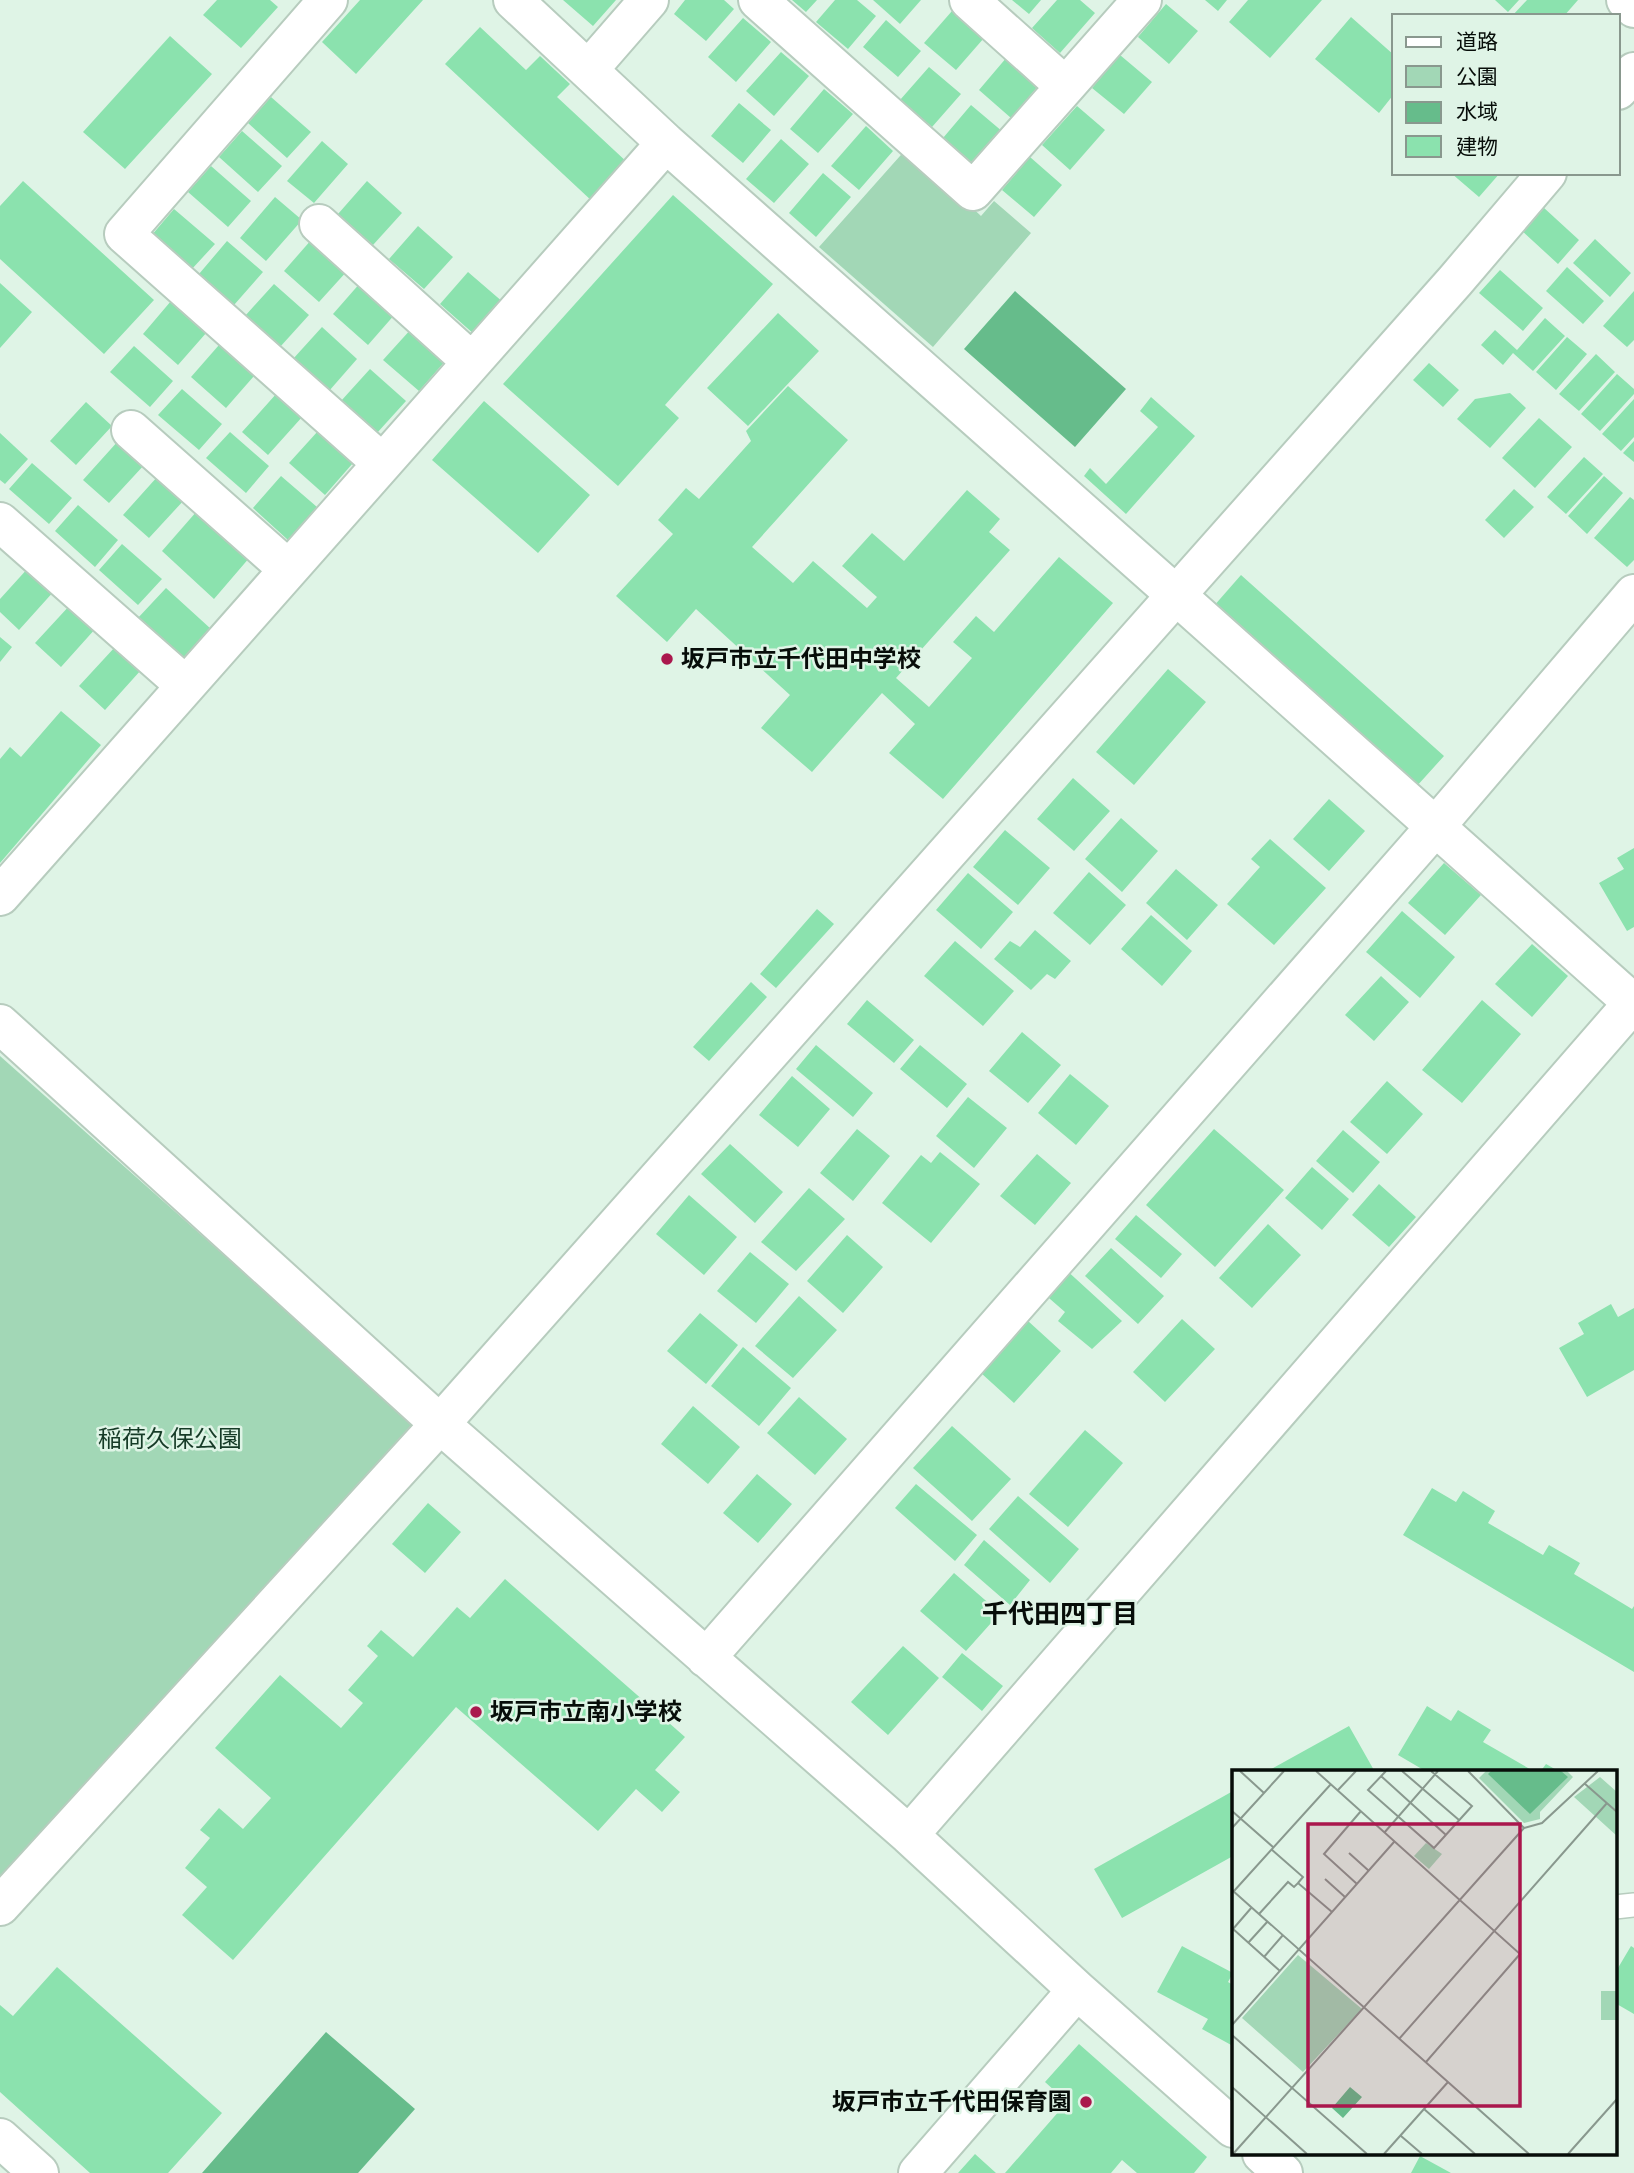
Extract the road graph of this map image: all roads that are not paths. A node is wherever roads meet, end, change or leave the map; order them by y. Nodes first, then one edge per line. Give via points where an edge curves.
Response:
1 (328, 0) edge
2 (513, 0) edge
3 (649, 0) edge
4 (758, 0) edge
5 (969, 0) edge
6 (1142, 0) edge
7 (1626, 0) edge
8 (1634, 8) edge
9 (589, 69) junction
10 (1634, 72) edge
11 (1065, 86) junction
12 (1620, 88) edge
13 (666, 144) junction
14 (1545, 175) edge
15 (319, 224) dead end
16 (472, 362) junction
17 (131, 430) dead end
18 (382, 463) junction
19 (0, 522) edge
20 (288, 569) junction
21 (1634, 594) edge
22 (1176, 595) junction
23 (185, 685) junction
24 (1436, 826) junction
25 (0, 896) edge
26 (0, 1024) edge
27 (440, 1424) junction
28 (706, 1658) junction
29 (909, 1835) junction
30 (1634, 1905) edge
31 (0, 1906) edge
32 (1616, 1907) edge
33 (1077, 1990) junction
34 (1232, 2128) edge
35 (0, 2138) edge
36 (39, 2173) edge
37 (918, 2173) edge

1 - 18 street via 124,234
2 - 9 street
3 - 9 street
4 - 11 street via 973,191
5 - 11 street
6 - 11 street
7 - 8 street
9 - 13 street
10 - 12 street
13 - 16 street
13 - 22 street
14 - 22 street
15 - 16 street
16 - 18 street
17 - 20 street
18 - 20 street
19 - 23 street
20 - 23 street
21 - 24 street
22 - 24 street
22 - 27 street
23 - 25 street
24 - 28 street
24 - 29 street via 1633,1003
26 - 27 street
27 - 28 street
27 - 31 street
28 - 29 street
29 - 33 street
30 - 32 lane
33 - 34 street
33 - 37 street
35 - 36 street

